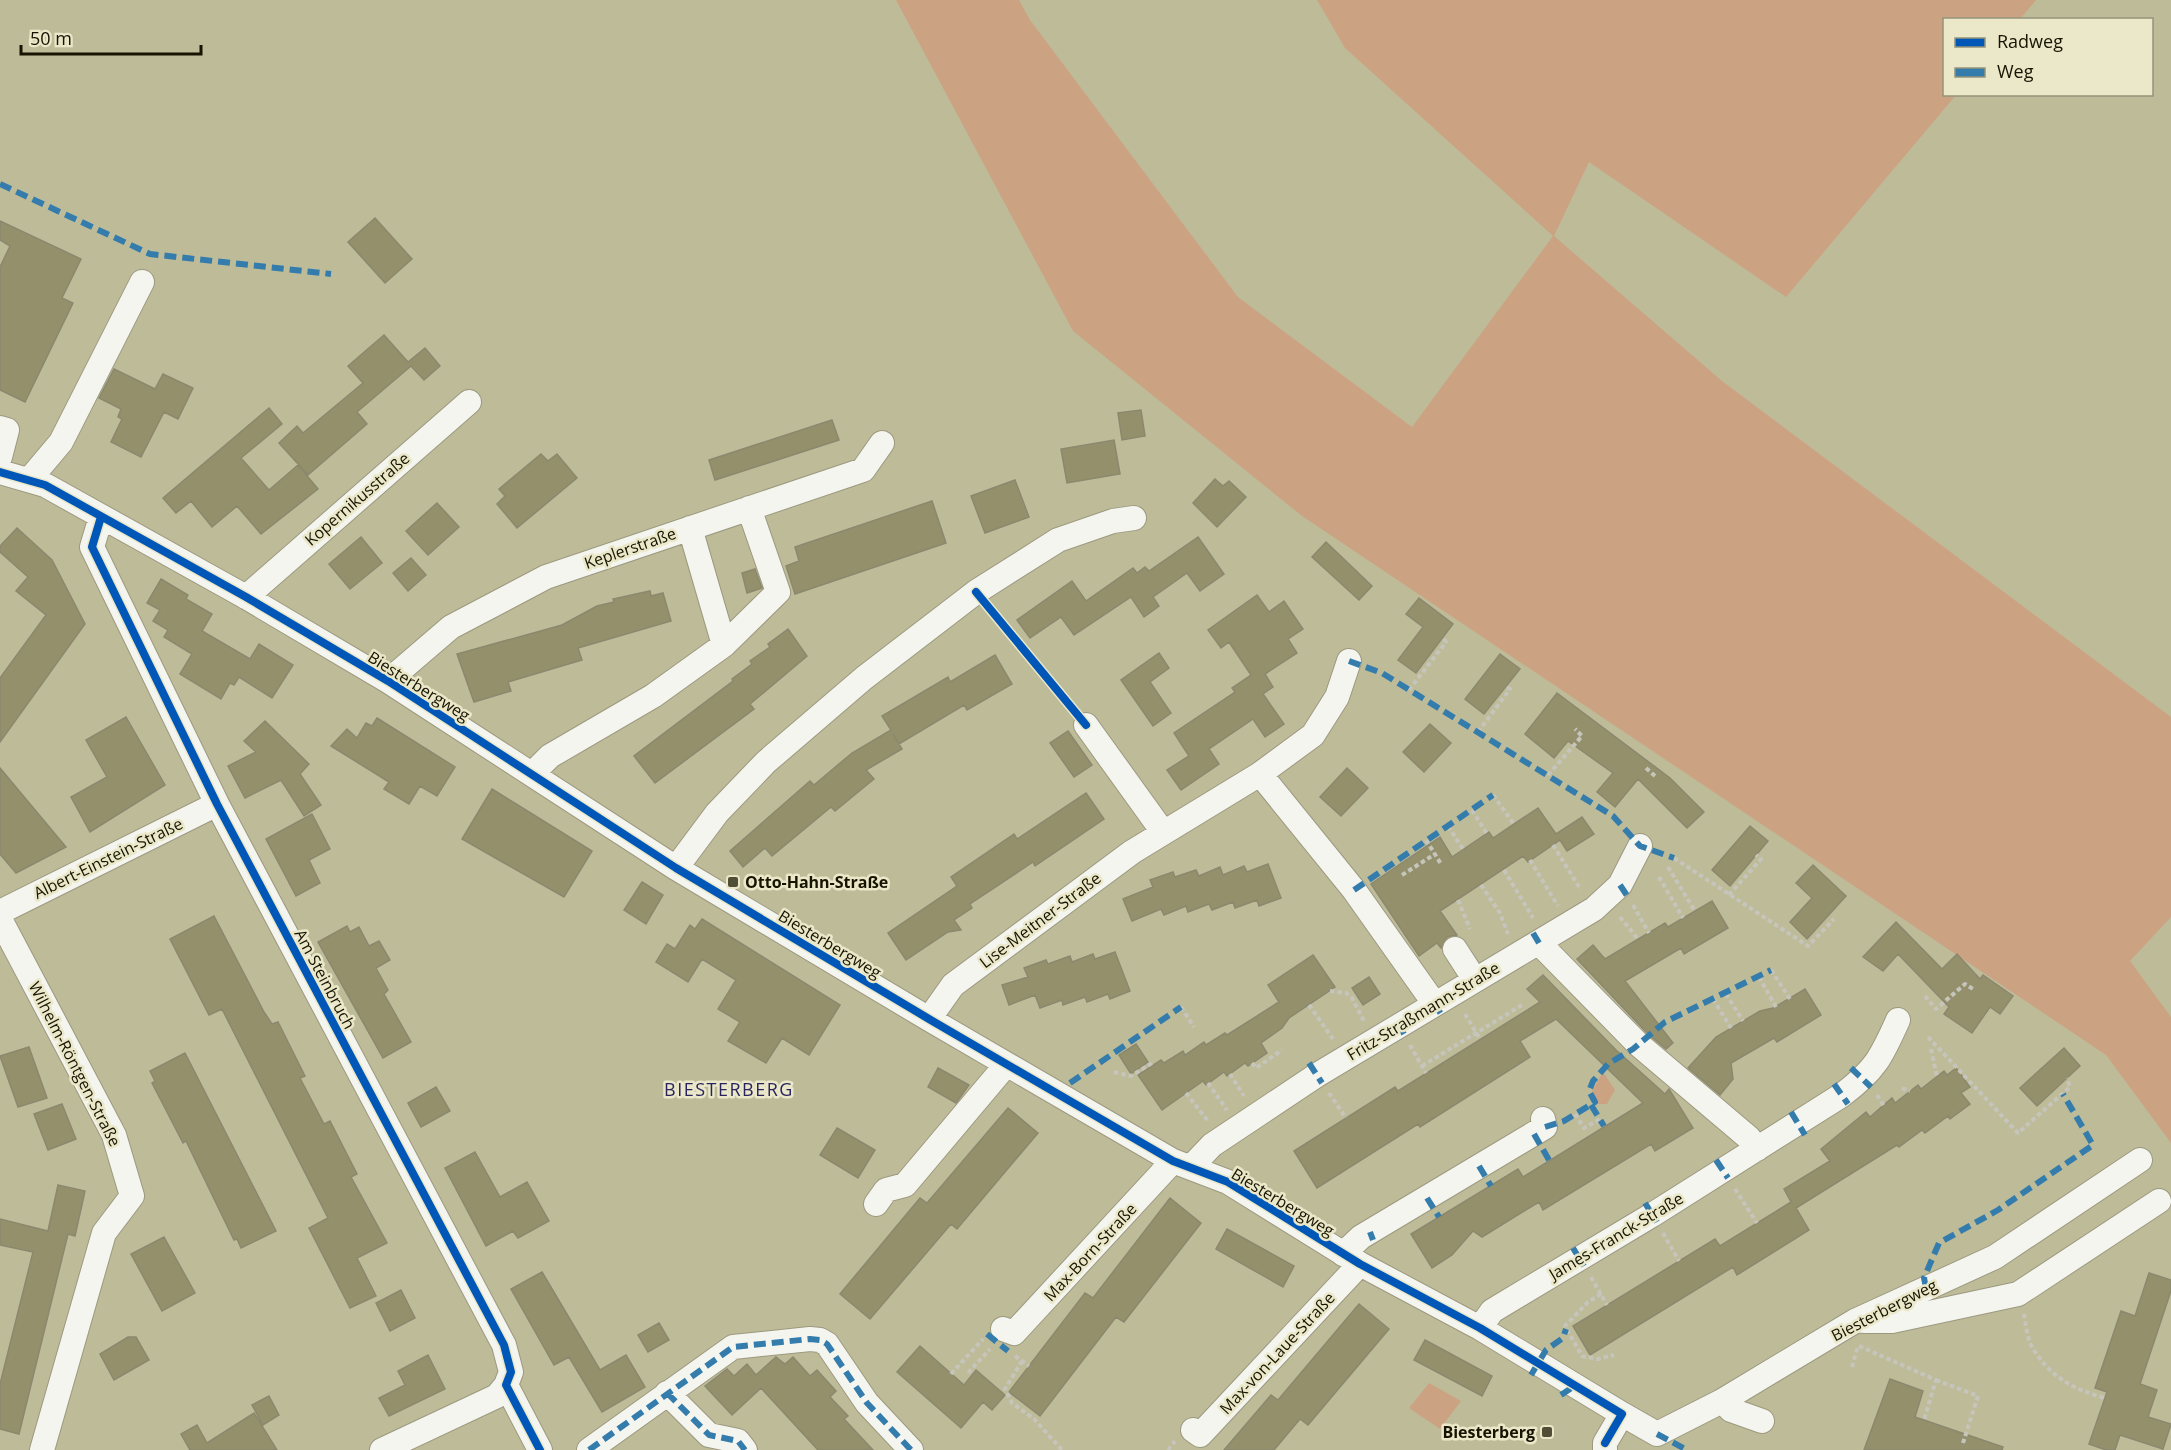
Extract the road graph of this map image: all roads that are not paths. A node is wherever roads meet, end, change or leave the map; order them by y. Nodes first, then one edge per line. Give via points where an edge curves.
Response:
1 (141, 282) dead end
2 (469, 402) dead end
3 (0, 428) edge
4 (882, 443) dead end
5 (0, 457) edge
6 (0, 472) edge
7 (29, 480) junction
8 (749, 508) junction
9 (102, 517) junction
10 (1134, 518) dead end
11 (690, 528) junction
12 (246, 597) junction
13 (724, 645) junction
14 (1349, 661) dead end
15 (388, 681) junction
16 (1086, 725) dead end
17 (532, 774) junction
18 (1260, 774) junction
19 (217, 804) junction
20 (1163, 832) junction
21 (1640, 846) dead end
22 (676, 868) junction
23 (0, 912) edge
24 (0, 919) edge
25 (1538, 935) junction
26 (1455, 949) dead end
27 (1475, 980) junction
28 (1434, 1003) junction
29 (929, 1019) junction
30 (1898, 1020) dead end
31 (1006, 1065) junction
32 (1543, 1119) dead end
33 (1757, 1149) junction
34 (2139, 1160) dead end
35 (1182, 1164) junction
36 (881, 1197) dead end
37 (2159, 1201) dead end
38 (1351, 1259) junction
39 (1855, 1321) junction
40 (1480, 1328) junction
41 (1000, 1335) road end
42 (506, 1385) junction
43 (667, 1393) junction
44 (1722, 1401) junction
45 (1623, 1414) junction
46 (1762, 1421) dead end
47 (1193, 1430) dead end
48 (1605, 1447) edge
49 (42, 1450) edge
50 (382, 1450) edge
51 (540, 1450) edge
52 (589, 1450) edge
53 (745, 1450) edge
54 (911, 1450) edge

1 - 7 street via 61,442
2 - 12 street, Kopernikusstraße
3 - 5 street via 7,430
4 - 8 street, Keplerstraße via 863,470
6 - 7 street, Biesterbergweg
7 - 9 street, Biesterbergweg
8 - 11 street, Keplerstraße
8 - 13 street via 778,592
9 - 12 street, Biesterbergweg
9 - 19 street, Am Steinbruch via 92,546
10 - 22 street via 1058,540 976,592 864,678 766,762 717,813
11 - 13 street
11 - 15 street, Keplerstraße via 546,576 451,627
12 - 15 street, Biesterbergweg
13 - 17 street via 653,696 549,756
14 - 18 street, Lise-Meitner-Straße via 1337,697 1313,735
15 - 17 street, Biesterbergweg
16 - 20 street
17 - 22 street, Biesterbergweg
18 - 20 street, Lise-Meitner-Straße
18 - 28 street via 1354,890
19 - 23 street, Albert-Einstein-Straße
19 - 42 street, Am Steinbruch via 504,1345 511,1372
20 - 29 street, Lise-Meitner-Straße via 953,985
21 - 25 street, Fritz-Straßmann-Straße via 1620,885 1602,902
22 - 29 street, Biesterbergweg
24 - 49 street, Wilhelm-Röntgen-Straße via 114,1135 132,1196 104,1233
25 - 27 street, Fritz-Straßmann-Straße
25 - 33 street via 1638,1044
26 - 27 street
27 - 28 street, Fritz-Straßmann-Straße
28 - 35 street, Fritz-Straßmann-Straße
29 - 31 street, Biesterbergweg
30 - 33 street, James-Franck-Straße via 1880,1061 1863,1080
31 - 35 street, Biesterbergweg
31 - 36 street via 905,1185
32 - 38 street via 1545,1127 1361,1237
33 - 40 street, James-Franck-Straße via 1492,1311
34 - 39 street, Biesterbergweg via 1995,1257
35 - 38 street, Biesterbergweg via 1228,1182
35 - 41 street, Max-Born-Straße via 1014,1333
37 - 39 street via 2018,1294 1892,1321
38 - 40 street, Biesterbergweg
38 - 47 street, Max-von-Laue-Straße via 1200,1435
39 - 44 street, Biesterbergweg
40 - 45 street, Biesterbergweg
42 - 50 street via 497,1396
42 - 51 street, Am Steinbruch
43 - 52 street
43 - 53 street via 710,1435 738,1441
43 - 54 street via 733,1347 820,1340 827,1344 867,1403
44 - 45 street, Biesterbergweg via 1657,1434
44 - 46 street via 1731,1410
45 - 48 street

